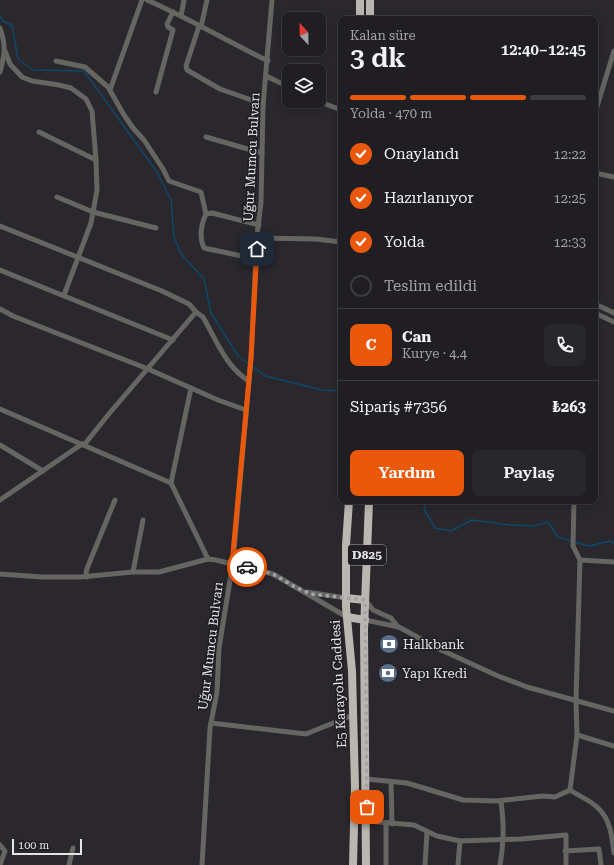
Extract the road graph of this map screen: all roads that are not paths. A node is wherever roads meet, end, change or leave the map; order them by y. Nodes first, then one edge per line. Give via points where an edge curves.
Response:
1 (142, 0) edge
2 (147, 0) edge
3 (184, 0) edge
4 (207, 0) edge
5 (272, 0) edge
6 (360, 0) edge
7 (370, 0) edge
8 (173, 12) junction
9 (181, 16) junction
10 (360, 16) edge
11 (370, 16) edge
12 (200, 26) junction
13 (0, 28) edge
14 (5, 51) junction
15 (614, 51) edge
16 (56, 61) dead end
17 (268, 61) junction
18 (0, 72) edge
19 (266, 76) junction
20 (282, 84) edge
21 (110, 90) junction
22 (156, 92) dead end
23 (598, 103) edge
24 (326, 104) edge
25 (263, 106) junction
26 (338, 109) edge
27 (39, 132) dead end
28 (206, 137) dead end
29 (262, 153) junction
30 (96, 160) junction
31 (598, 174) edge
32 (614, 177) edge
33 (57, 197) dead end
34 (93, 212) junction
35 (206, 214) junction
36 (259, 225) junction
37 (0, 226) edge
38 (156, 228) dead end
39 (257, 238) junction
40 (338, 242) edge
41 (79, 258) junction
42 (256, 260) junction
43 (0, 270) edge
44 (64, 295) junction
45 (598, 305) edge
46 (0, 309) edge
47 (196, 312) junction
48 (614, 313) edge
49 (598, 314) edge
50 (614, 322) edge
51 (173, 340) junction
52 (148, 370) junction
53 (249, 381) junction
54 (191, 388) junction
55 (0, 409) edge
56 (246, 410) junction
57 (0, 445) edge
58 (83, 445) junction
59 (43, 471) junction
60 (171, 483) junction
61 (0, 500) edge
62 (115, 500) dead end
63 (349, 504) edge
64 (369, 504) edge
65 (574, 504) edge
66 (143, 520) dead end
67 (208, 559) junction
68 (580, 560) junction
69 (614, 562) edge
70 (232, 564) junction
71 (133, 572) junction
72 (0, 574) edge
73 (87, 577) junction
74 (295, 587) junction
75 (346, 598) junction
76 (365, 600) junction
77 (347, 617) junction
78 (365, 620) junction
79 (399, 627) junction
80 (576, 700) junction
81 (614, 711) edge
82 (353, 715) junction
83 (211, 723) junction
84 (576, 735) junction
85 (614, 746) edge
86 (366, 779) junction
87 (391, 782) junction
88 (570, 790) junction
89 (501, 801) junction
90 (367, 821) junction
91 (386, 823) junction
92 (392, 824) junction
93 (427, 832) junction
94 (504, 839) junction
95 (460, 841) junction
96 (0, 845) edge
97 (72, 848) dead end
98 (565, 851) junction
99 (614, 853) edge
100 (0, 865) edge
101 (69, 865) edge
102 (202, 865) edge
103 (353, 865) edge
104 (366, 865) edge
105 (386, 865) edge
106 (425, 865) edge
107 (458, 865) edge
108 (500, 865) edge
109 (566, 865) edge
110 (601, 865) edge

1 - 21 street
2 - 8 street
3 - 9 street
4 - 12 street
5 - 17 street, Uğur Mumcu Bulvarı
6 - 10 highway
7 - 11 highway
8 - 9 street
8 - 22 street via 167,24 173,30
9 - 12 street
12 - 17 street
12 - 25 street via 186,66 187,70 220,89
13 - 14 street
14 - 18 street
14 - 30 street via 10,64 22,77 71,88 86,100 92,110
15 - 23 street
16 - 21 street via 85,67
17 - 19 street, Uğur Mumcu Bulvarı
19 - 20 street
19 - 25 street, Uğur Mumcu Bulvarı
21 - 35 street via 169,181 201,192
24 - 26 street
25 - 29 street, Uğur Mumcu Bulvarı
27 - 30 street
28 - 29 street
29 - 36 street, Uğur Mumcu Bulvarı
30 - 34 street
31 - 32 street
33 - 34 street
34 - 38 street
34 - 41 street
35 - 36 street via 212,213
35 - 42 street via 201,233 204,248
36 - 39 street, Uğur Mumcu Bulvarı
37 - 41 street
39 - 40 street
39 - 42 street, Uğur Mumcu Bulvarı
41 - 44 street
41 - 47 street via 162,291 189,304
42 - 53 street, Uğur Mumcu Bulvarı
43 - 44 street
44 - 51 street
45 - 48 street
46 - 52 street
47 - 51 street
47 - 53 street via 203,317 230,365
49 - 50 street
51 - 52 street
52 - 54 street
52 - 58 street
53 - 56 street, Uğur Mumcu Bulvarı
54 - 56 street
54 - 60 street
55 - 58 street
56 - 70 street, Uğur Mumcu Bulvarı
57 - 59 street
58 - 59 street
58 - 60 street
59 - 61 street
60 - 67 street
62 - 73 street via 88,566
63 - 75 highway, E5 Karayolu Caddesi / D825
64 - 76 highway, E5 Karayolu Caddesi / D825
65 - 68 street via 573,546
66 - 71 street
67 - 70 street
67 - 71 street via 158,572
68 - 69 street
68 - 80 street
70 - 74 street via 273,574
70 - 83 street, Uğur Mumcu Bulvarı via 218,648 218,692
71 - 73 street
72 - 73 street
74 - 75 street via 311,594
74 - 77 street
75 - 76 highway
75 - 77 highway, E5 Karayolu Caddesi / D825
76 - 78 highway, E5 Karayolu Caddesi / D825
76 - 79 street via 373,610 391,618
77 - 78 highway
77 - 82 highway, E5 Karayolu Caddesi / D825
78 - 79 street
78 - 86 highway, E5 Karayolu Caddesi / D825
79 - 80 street via 498,676
80 - 81 street
80 - 84 street
82 - 83 street via 306,734
82 - 103 highway, E5 Karayolu Caddesi / D825
83 - 102 street, Uğur Mumcu Bulvarı
84 - 85 street
84 - 88 street
86 - 87 street
86 - 90 highway, E5 Karayolu Caddesi / D825
87 - 89 street via 407,783 463,800
87 - 92 street
88 - 89 street via 555,797
88 - 99 street via 599,808 606,818
89 - 94 street
90 - 91 street
90 - 104 highway, E5 Karayolu Caddesi / D825
91 - 92 street
91 - 105 street
92 - 93 street via 414,825
93 - 95 street
93 - 106 street
94 - 95 street
94 - 98 street via 566,835
94 - 108 street
95 - 107 street
96 - 100 street via 5,851
97 - 101 street
98 - 109 street
98 - 110 street via 599,849

